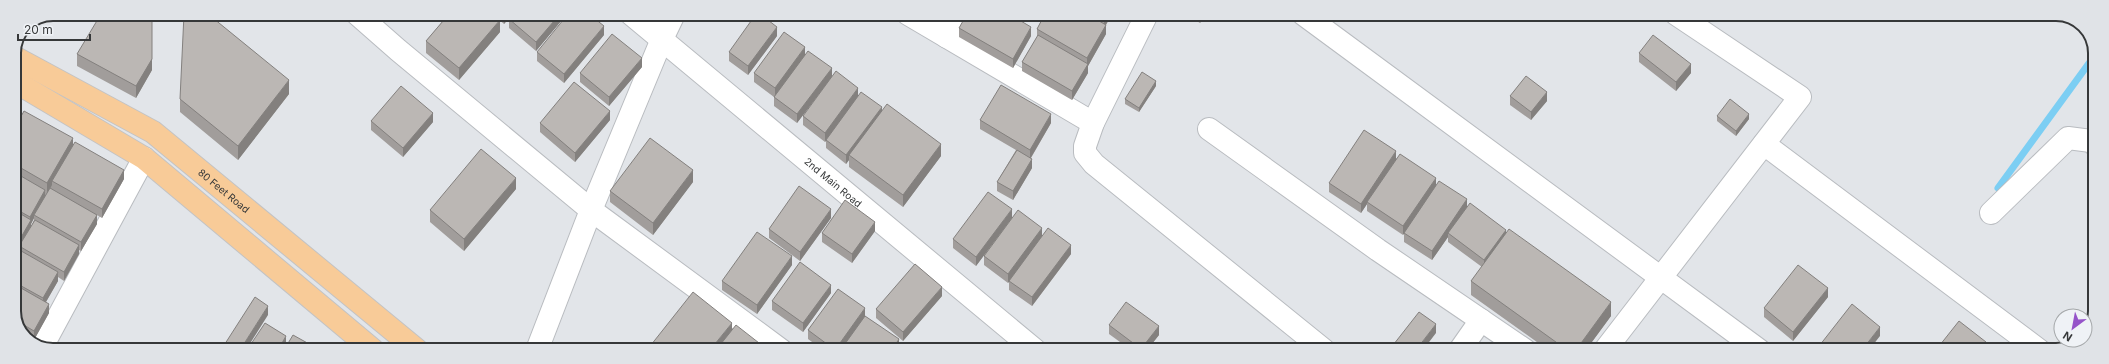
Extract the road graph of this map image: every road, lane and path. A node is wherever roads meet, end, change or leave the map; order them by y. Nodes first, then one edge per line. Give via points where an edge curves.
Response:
1 (365, 21) edge
2 (640, 21) edge
3 (671, 21) edge
4 (920, 21) edge
5 (955, 21) edge
6 (1144, 21) edge
7 (1312, 21) edge
8 (1686, 21) edge
9 (947, 37) junction
10 (662, 39) junction
11 (21, 61) edge
12 (21, 87) edge
13 (1093, 123) junction
14 (1209, 129) dead end
15 (2088, 141) edge
16 (1764, 144) junction
17 (144, 158) junction
18 (591, 210) junction
19 (1991, 213) dead end
20 (1661, 278) junction
21 (1481, 320) junction
22 (45, 342) edge
23 (365, 343) edge
24 (409, 343) edge
25 (540, 343) edge
26 (772, 343) edge
27 (1027, 343) edge
28 (1315, 343) edge
29 (1465, 343) edge
30 (1515, 343) edge
31 (1610, 343) edge
32 (1749, 343) edge
33 (2030, 343) edge

1 - 18 street
2 - 10 street, 2nd Main Road
3 - 10 street
4 - 9 street
5 - 9 street
6 - 13 street
7 - 20 street
8 - 16 street via 1800,97
9 - 13 street
10 - 18 street
10 - 27 street, 2nd Main Road
11 - 24 main road, 80 Feet Road via 153,132
12 - 17 main road
13 - 28 street via 1085,146 1089,160
14 - 21 street
15 - 19 street via 2068,138
16 - 20 street
16 - 33 street
17 - 22 street
17 - 23 main road
18 - 25 street
18 - 26 street
20 - 31 street
20 - 32 street
21 - 29 street
21 - 30 street

